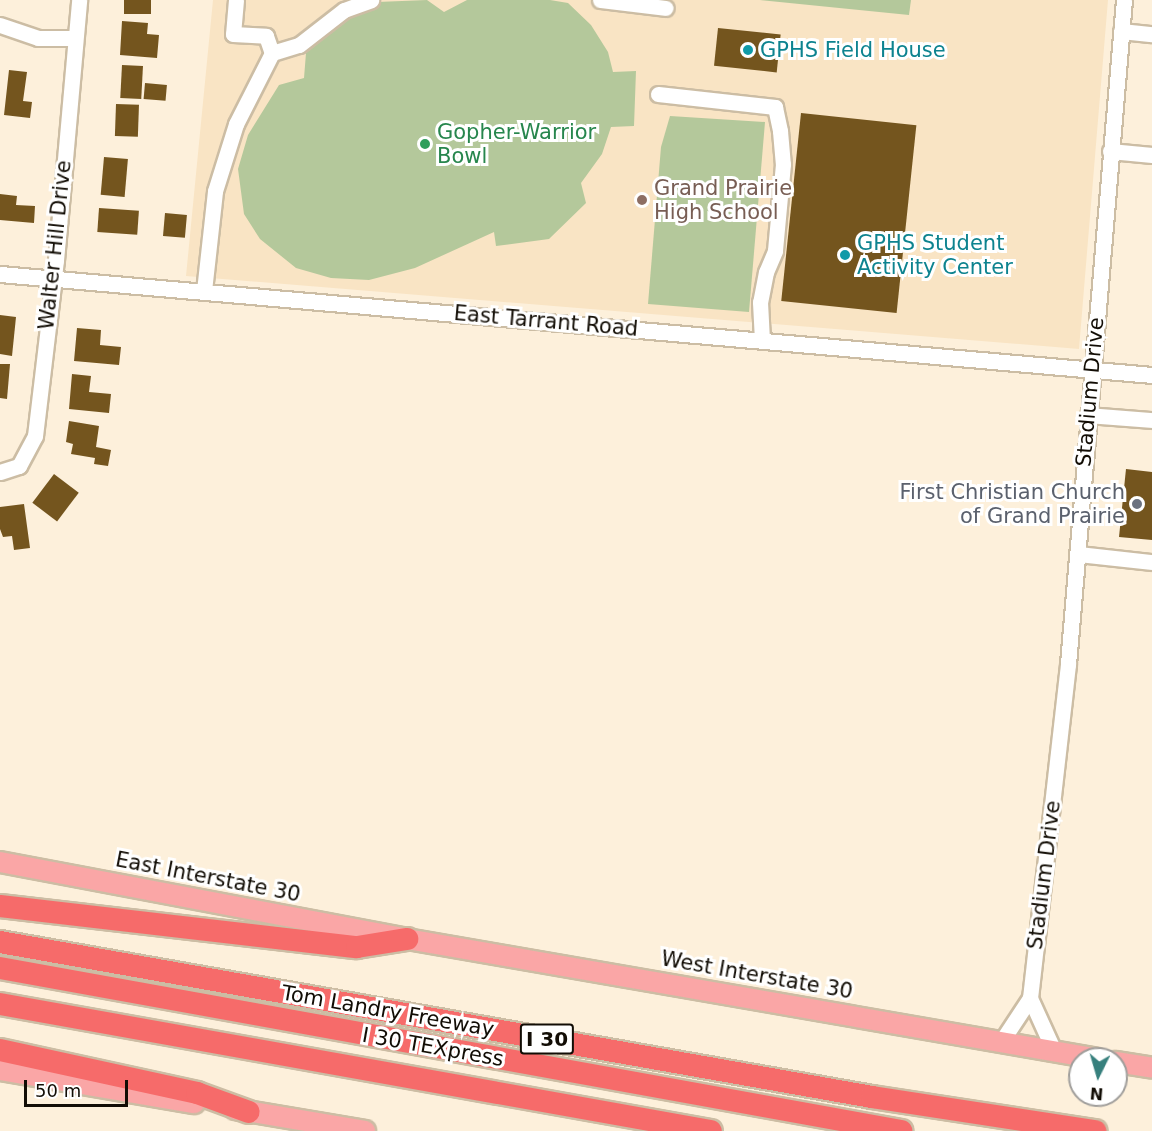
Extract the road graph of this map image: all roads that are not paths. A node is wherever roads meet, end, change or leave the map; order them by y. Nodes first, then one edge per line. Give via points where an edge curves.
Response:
1 (79, 0) edge
2 (236, 0) edge
3 (371, 0) edge
4 (600, 0) edge
5 (1124, 0) edge
6 (666, 8) dead end
7 (0, 25) edge
8 (1121, 31) junction
9 (1152, 34) edge
10 (74, 38) junction
11 (272, 53) junction
12 (658, 94) dead end
13 (1110, 151) junction
14 (1152, 155) edge
15 (0, 274) edge
16 (52, 278) junction
17 (204, 291) junction
18 (762, 341) junction
19 (1092, 371) junction
20 (1152, 375) edge
21 (1088, 415) junction
22 (1152, 420) edge
23 (0, 472) edge
24 (1078, 554) junction
25 (1152, 562) edge
26 (0, 862) edge
27 (0, 906) edge
28 (407, 939) junction
29 (0, 942) edge
30 (0, 968) edge
31 (1030, 998) junction
32 (0, 1004) edge
33 (1000, 1042) junction
34 (0, 1050) edge
35 (1054, 1052) junction
36 (1068, 1054) edge
37 (1128, 1064) edge
38 (1152, 1068) edge
39 (0, 1070) edge
40 (249, 1112) junction
41 (365, 1131) edge
42 (711, 1131) edge
43 (901, 1131) edge
44 (1095, 1131) edge

1 - 10 street, Walter Hill Drive
2 - 11 street via 233,34 266,36
3 - 11 street via 344,10 299,45
4 - 6 street
5 - 8 street, Stadium Drive
7 - 10 street via 38,38
8 - 9 street
8 - 13 street, Stadium Drive
10 - 16 street, Walter Hill Drive
11 - 17 street via 236,124 215,191
12 - 18 street via 775,107 783,164 775,251 760,302
13 - 14 street
13 - 19 street, Stadium Drive
15 - 16 street, East Tarrant Road
16 - 17 street, East Tarrant Road
16 - 23 street, Walter Hill Drive via 36,436 20,466
17 - 18 street, East Tarrant Road
18 - 19 street, East Tarrant Road
19 - 20 street, East Tarrant Road
19 - 21 street, Stadium Drive
21 - 22 street
21 - 24 street, Stadium Drive
24 - 25 street
24 - 31 street, Stadium Drive
26 - 28 main road, East Interstate 30
27 - 28 highway via 357,947
28 - 33 main road, West Interstate 30
29 - 44 highway, Tom Landry Freeway / I 30 via 872,1097
30 - 43 highway, I 30 TEXpress
31 - 33 street, Stadium Drive
31 - 35 street
32 - 42 highway
33 - 35 main road, West Interstate 30
34 - 40 highway via 197,1093
35 - 36 main road, West Interstate 30
37 - 38 main road
39 - 40 main road
40 - 41 main road

